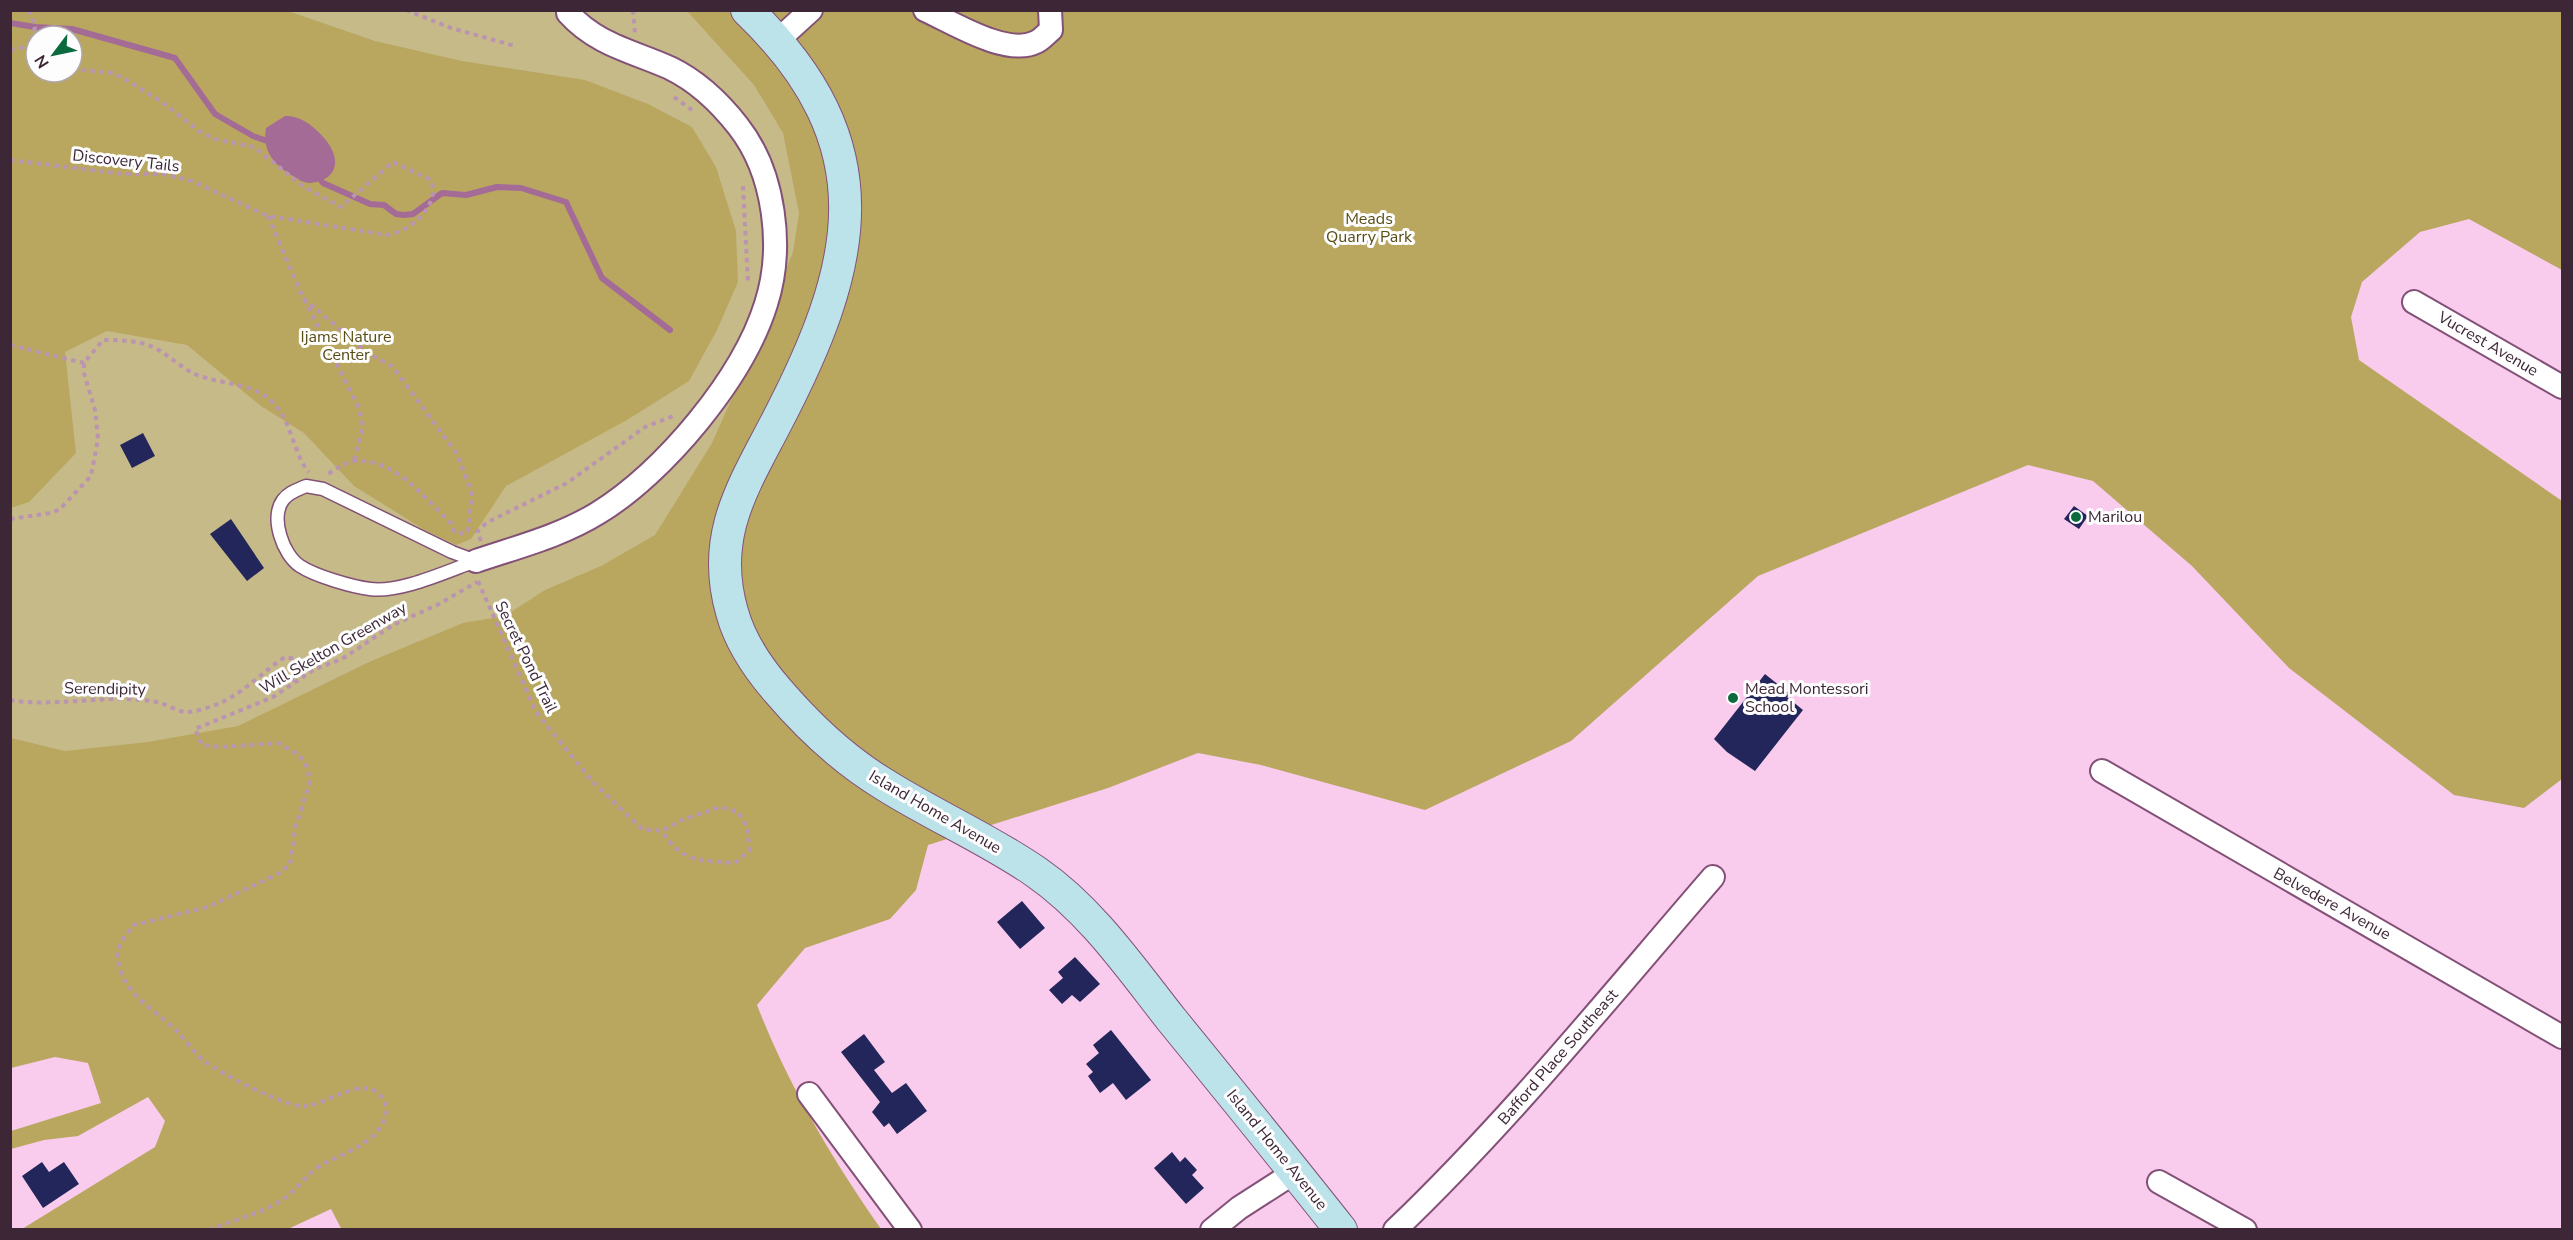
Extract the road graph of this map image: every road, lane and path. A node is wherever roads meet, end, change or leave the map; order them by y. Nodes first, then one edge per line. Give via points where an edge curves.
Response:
1 (28, 10) edge
2 (406, 10) edge
3 (633, 10) edge
4 (747, 10) edge
5 (811, 10) edge
6 (1050, 10) edge
7 (935, 12) edge
8 (568, 13) dead end
9 (34, 24) edge
10 (777, 41) junction
11 (515, 46) dead end
12 (643, 58) junction
13 (84, 70) edge
14 (668, 91) dead end
15 (695, 112) dead end
16 (10, 160) edge
17 (742, 181) dead end
18 (268, 216) junction
19 (748, 291) dead end
20 (303, 298) junction
21 (2414, 302) dead end
22 (10, 345) edge
23 (84, 363) junction
24 (2562, 387) edge
25 (681, 412) dead end
26 (354, 460) junction
27 (321, 484) junction
28 (10, 519) edge
29 (468, 531) junction
30 (477, 532) junction
31 (480, 566) junction
32 (290, 686) junction
33 (10, 700) edge
34 (2102, 771) dead end
35 (662, 831) junction
36 (1713, 878) dead end
37 (2562, 1036) edge
38 (809, 1094) dead end
39 (1295, 1172) junction
40 (2159, 1182) dead end
41 (209, 1230) edge
42 (910, 1230) edge
43 (1212, 1230) edge
44 (1341, 1230) edge
45 (1395, 1230) edge
46 (2245, 1230) edge

1 - 9 path
2 - 11 path
3 - 12 path via 636,44
4 - 10 street, Island Home Avenue
5 - 10 street
6 - 7 street via 1051,30 1035,43 1011,45 972,33
8 - 12 street via 595,37
10 - 39 street, Island Home Avenue via 809,82 831,126 843,170 845,214 837,268 819,328 729,521 724,549 726,588 743,641 761,671 789,704 844,756 880,782 1013,857 1073,902
12 - 31 street via 680,73 702,89 728,113 751,147 766,184 773,224 773,267 767,302 754,334 718,393 692,429 641,483 576,525
13 - 18 path, Discovery Tails via 113,73 214,139 254,147 304,187 340,207 393,162 431,180 433,188 427,208 409,226 387,235
14 - 15 path
16 - 18 path, Discovery Tails via 123,174 163,174 192,181
17 - 19 path
18 - 20 path
20 - 26 path via 359,408 363,426
20 - 29 path via 369,354 392,366 457,454 472,493
21 - 24 street, Vucrest Avenue
22 - 23 path
23 - 27 path via 102,340 128,340 153,347 184,370 261,393 279,410 306,469
23 - 28 path via 98,440 91,476 60,509
25 - 30 path via 645,427 567,483 486,523
26 - 27 path
26 - 29 path via 394,471 452,524 454,531
27 - 31 lane
27 - 31 lane via 293,491 282,502 278,515 289,556 300,566 360,587 383,589
29 - 30 path
30 - 31 path
31 - 32 path, Will Skelton Greenway via 439,604 393,625 342,659 315,669
31 - 35 path, Secret Pond Trail via 536,712 591,780 642,829
32 - 33 path, Serendipity via 298,666 296,659 285,657 248,687 218,704 187,712 157,702
32 - 41 path, Will Skelton Greenway via 248,709 195,729 202,746 278,742 292,748 303,761 310,781 295,829 290,865 208,907 134,926 120,947 120,969 139,999 202,1059 228,1074 297,1106 308,1107 346,1090 365,1089 380,1095 387,1109 383,1125 369,1139 322,1165 284,1199
34 - 37 street, Belvedere Avenue
35 - 35 path, Secret Pond Trail via 720,807 738,812 748,828 749,851 735,863 690,859 671,845
36 - 45 street, Bafford Place Southeast via 1534,1086
38 - 42 street
39 - 43 street
39 - 44 street, Island Home Avenue
40 - 46 street

